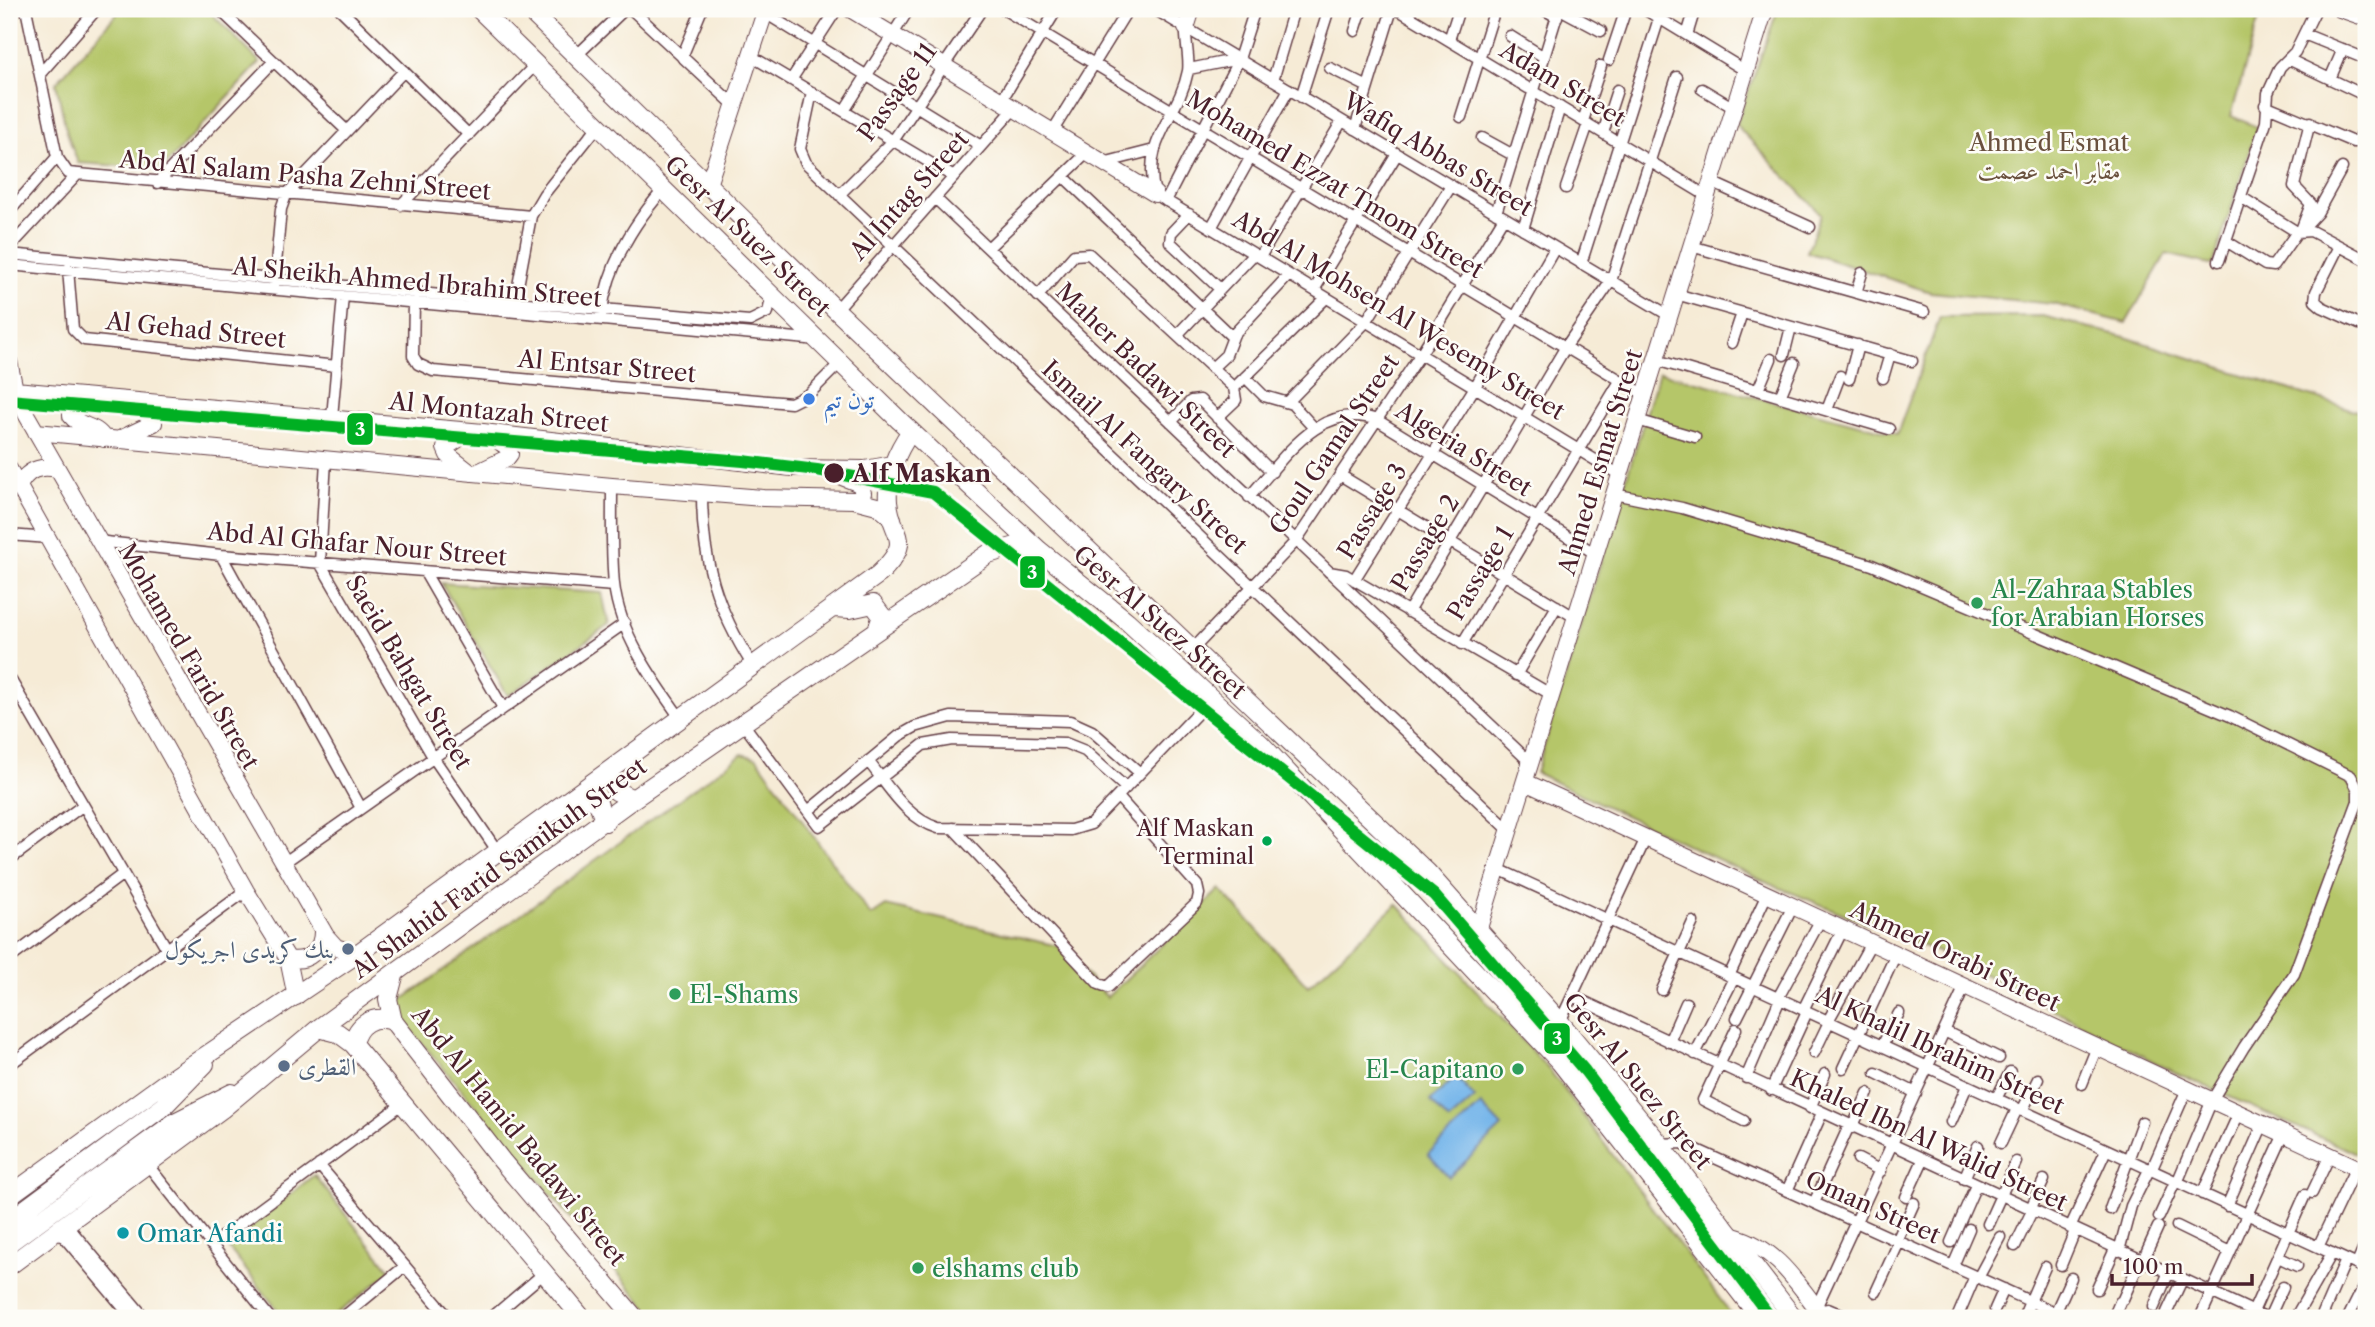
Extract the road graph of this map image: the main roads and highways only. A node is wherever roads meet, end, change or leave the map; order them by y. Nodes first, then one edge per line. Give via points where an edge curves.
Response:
1 (479, 9) edge
2 (528, 9) edge
3 (911, 431) junction
4 (1039, 550) junction
5 (834, 607) junction
6 (878, 627) junction
7 (609, 773) junction
8 (579, 795) junction
9 (633, 799) junction
10 (605, 822) junction
11 (394, 976) junction
12 (393, 1021) junction
13 (319, 1028) junction
14 (353, 1044) junction
15 (215, 1050) junction
16 (244, 1089) junction
17 (9, 1194) edge
18 (9, 1221) edge
19 (9, 1244) edge
20 (9, 1266) edge
21 (1772, 1287) junction
22 (1755, 1312) edge
23 (582, 1318) edge
24 (635, 1318) edge
25 (1794, 1318) edge

1 - 3 main road, Gesr Al Suez Street
2 - 21 main road, Gesr Al Suez Street via 836,310 1427,872 1560,1022
3 - 4 main road, Gesr Al Suez Street
3 - 5 main road, Al Shahid Farid Samikuh Street via 893,464 888,501 899,537 895,556 872,580
4 - 6 main road, Al Shahid Farid Samikuh Street via 1016,547 994,551
4 - 22 main road, Gesr Al Suez Street via 1212,698 1369,855 1560,1062
5 - 6 main road via 873,604 883,616
5 - 7 main road, Al Shahid Farid Samikuh Street
6 - 9 main road, Al Shahid Farid Samikuh Street
7 - 8 main road, Al Shahid Farid Samikuh Street
7 - 9 main road via 617,791
8 - 10 main road via 598,803
8 - 15 main road, Al Shahid Farid Samikuh Street
9 - 10 main road, Al Shahid Farid Samikuh Street
10 - 11 main road, Al Shahid Farid Samikuh Street
11 - 12 main road, Abd Al Hamid Badawi Street via 388,999
11 - 13 main road, Al Shahid Farid Samikuh Street
12 - 14 main road via 367,1022
12 - 24 main road, Abd Al Hamid Badawi Street via 502,1161
13 - 14 main road via 338,1033
13 - 16 main road, Al Shahid Farid Samikuh Street
14 - 23 main road
15 - 17 main road, Al Shahid Farid Samikuh Street
15 - 18 main road via 164,1106
16 - 19 main road via 175,1122
16 - 20 main road, Al Shahid Farid Samikuh Street
21 - 22 main road
21 - 25 main road, Gesr Al Suez Street

